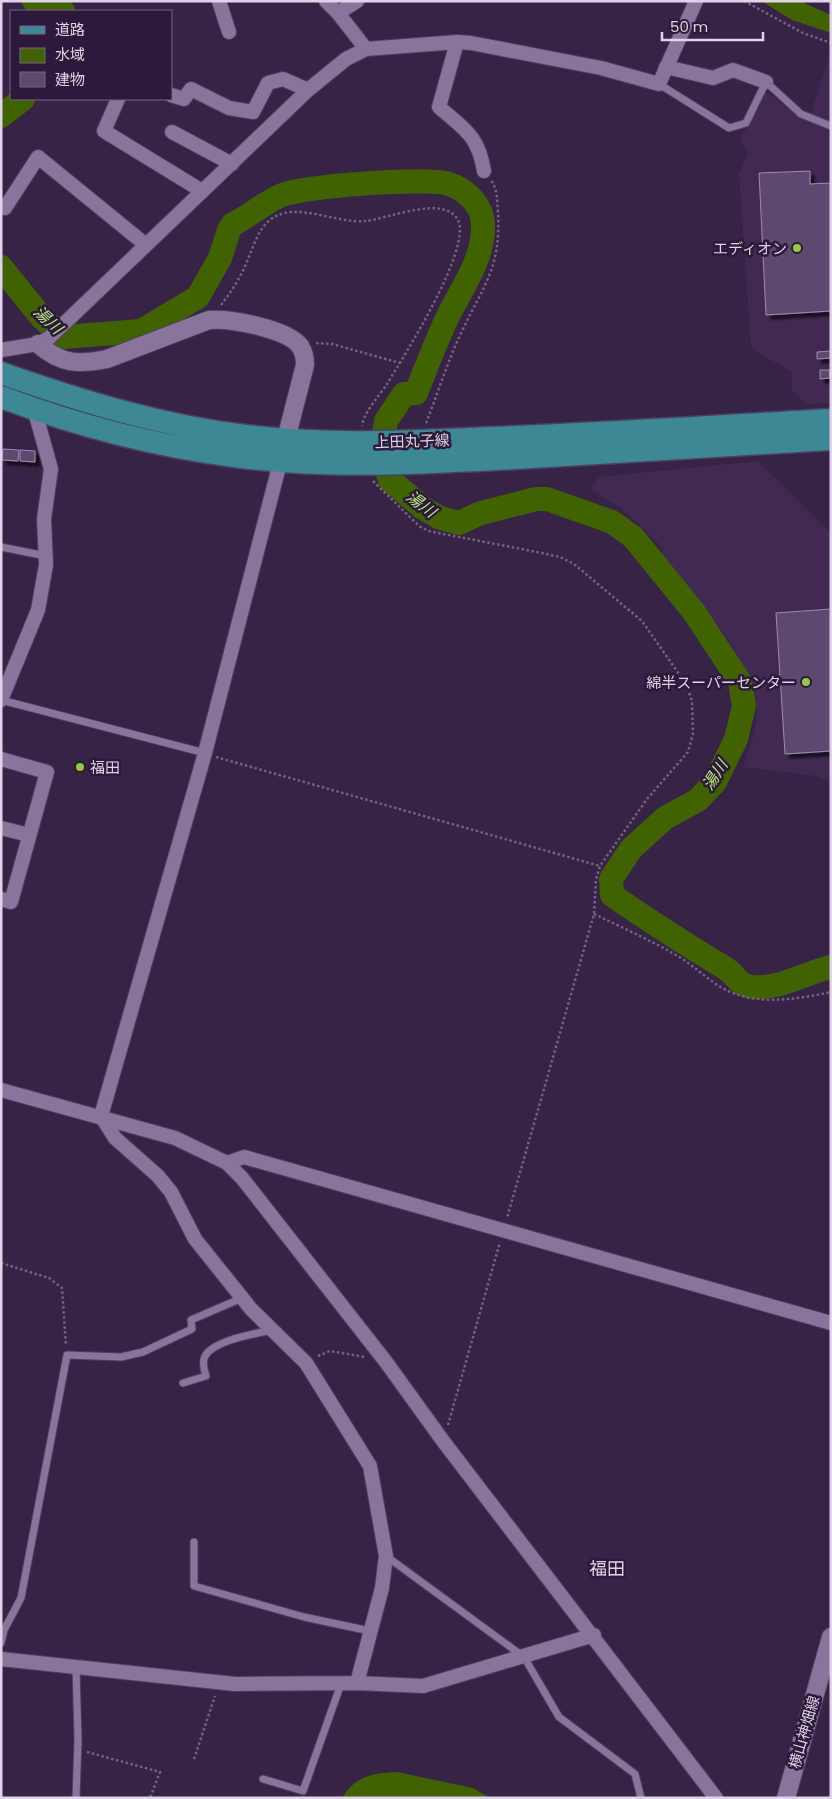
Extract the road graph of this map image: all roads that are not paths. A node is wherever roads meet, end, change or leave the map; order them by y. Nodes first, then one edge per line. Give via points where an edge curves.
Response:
1 (219, 1) edge
2 (326, 1) edge
3 (357, 1) edge
4 (696, 1) edge
5 (338, 13) junction
6 (229, 32) dead end
7 (457, 42) junction
8 (366, 49) junction
9 (666, 67) junction
10 (766, 82) junction
11 (659, 84) junction
12 (308, 90) junction
13 (172, 95) edge
14 (118, 100) edge
15 (831, 126) edge
16 (172, 132) dead end
17 (232, 164) junction
18 (484, 171) road end
19 (202, 192) junction
20 (6, 208) dead end
21 (146, 245) junction
22 (44, 341) junction
23 (1, 350) edge
24 (1, 372) edge
25 (1, 397) edge
26 (34, 408) junction
27 (831, 420) edge
28 (831, 439) edge
29 (421, 448) junction
30 (283, 450) junction
31 (1, 547) edge
32 (46, 556) junction
33 (1, 700) edge
34 (205, 753) junction
35 (1, 759) edge
36 (1, 828) edge
37 (29, 835) junction
38 (1, 899) edge
39 (1, 1090) edge
40 (101, 1116) junction
41 (227, 1163) junction
42 (242, 1298) junction
43 (831, 1323) edge
44 (273, 1330) junction
45 (184, 1383) dead end
46 (194, 1542) dead end
47 (386, 1556) junction
48 (370, 1631) junction
49 (594, 1635) junction
50 (831, 1637) edge
51 (1, 1643) edge
52 (524, 1656) junction
53 (1, 1659) edge
54 (76, 1667) junction
55 (357, 1683) junction
56 (341, 1684) junction
57 (263, 1779) dead end
58 (76, 1798) edge
59 (642, 1798) edge
60 (716, 1798) edge
61 (786, 1798) edge

1 - 6 street
2 - 5 street
3 - 5 street
4 - 9 street
5 - 8 street
7 - 8 street
7 - 11 street via 601,68
7 - 18 street via 439,107 471,135 481,151
8 - 12 street via 346,59
9 - 10 street via 713,78 732,70
9 - 11 street
10 - 11 lane via 746,123 729,128
10 - 15 lane via 801,114
12 - 13 street via 283,79 268,83 253,112 229,108 190,90 184,99
12 - 17 street
14 - 19 street via 104,131
16 - 17 street
17 - 19 street
19 - 21 street
20 - 21 street via 38,157
21 - 22 street
22 - 23 street
22 - 30 street via 52,356 68,362 91,362 107,359 209,320 223,318 287,335 300,346 306,365
24 - 30 main road, 上田丸子線 via 90,402
25 - 26 main road, 上田丸子線
26 - 30 main road, 上田丸子線 via 167,445 235,456
26 - 32 street via 51,469 44,519
27 - 29 main road, 上田丸子線 via 574,435
28 - 29 main road, 上田丸子線
29 - 30 main road, 上田丸子線 via 367,453
30 - 34 street
31 - 32 lane
32 - 33 street via 38,610
33 - 34 lane
34 - 40 street
35 - 37 street via 47,772
36 - 37 street
37 - 38 street via 11,902
39 - 40 street
40 - 41 street via 175,1138
40 - 42 street via 115,1138 171,1192 195,1239
41 - 43 street via 244,1157
41 - 49 street via 386,1362 443,1442
42 - 44 street
42 - 51 lane via 191,1320 192,1329 142,1352 121,1356 67,1354 21,1598 4,1630
44 - 45 lane via 226,1341 205,1356 206,1376
44 - 47 street via 306,1363 370,1466
46 - 48 lane via 194,1586 304,1617
47 - 48 street via 382,1588
47 - 52 lane
48 - 55 street
49 - 52 street
49 - 60 street
50 - 61 street, 横山神畑線
52 - 55 street via 423,1686
52 - 59 lane via 560,1717 635,1774
53 - 54 street
54 - 56 street via 219,1682
54 - 58 lane
55 - 56 street
56 - 57 lane via 303,1791

